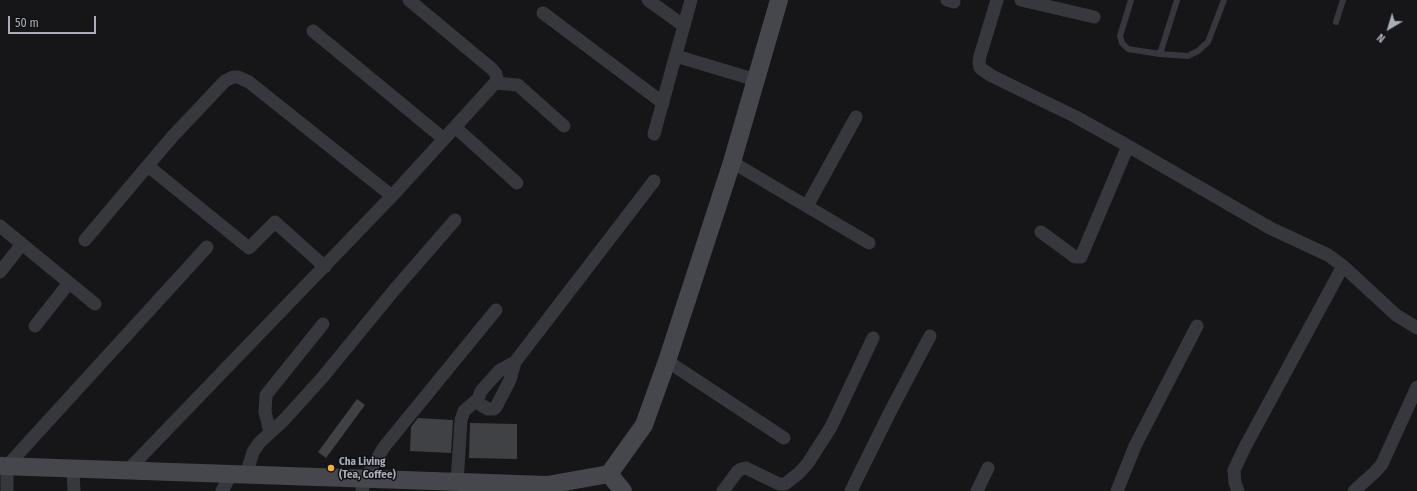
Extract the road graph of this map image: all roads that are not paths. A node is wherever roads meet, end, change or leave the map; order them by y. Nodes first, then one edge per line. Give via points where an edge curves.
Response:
1 (409, 0) edge
2 (648, 0) edge
3 (691, 0) edge
4 (779, 0) edge
5 (997, 0) edge
6 (1021, 0) edge
7 (1131, 0) edge
8 (1178, 0) edge
9 (1224, 0) edge
10 (1342, 0) edge
11 (543, 13) dead end
12 (1094, 17) dead end
13 (1336, 22) dead end
14 (684, 26) junction
15 (313, 31) dead end
16 (1160, 54) junction
17 (676, 56) junction
18 (756, 80) junction
19 (496, 83) junction
20 (663, 103) junction
21 (856, 117) dead end
22 (564, 126) dead end
23 (455, 127) junction
24 (654, 134) dead end
25 (444, 139) junction
26 (1128, 146) junction
27 (732, 162) junction
28 (148, 166) junction
29 (654, 181) dead end
30 (517, 183) dead end
31 (392, 196) junction
32 (807, 206) junction
33 (455, 220) dead end
34 (0, 226) edge
35 (1041, 232) dead end
36 (85, 240) dead end
37 (869, 243) dead end
38 (22, 244) junction
39 (207, 247) dead end
40 (325, 266) junction
41 (1343, 266) junction
42 (0, 272) edge
43 (69, 283) junction
44 (95, 304) dead end
45 (496, 310) dead end
46 (323, 324) dead end
47 (35, 326) dead end
48 (1197, 326) dead end
49 (1417, 328) edge
50 (930, 336) dead end
51 (873, 338) dead end
52 (667, 361) junction
53 (515, 362) junction
54 (1417, 387) edge
55 (478, 399) junction
56 (270, 432) junction
57 (784, 438) dead end
58 (3, 466) edge
59 (988, 468) dead end
60 (73, 469) junction
61 (127, 471) junction
62 (609, 474) junction
63 (239, 475) junction
64 (363, 485) edge
65 (468, 485) edge
66 (431, 486) edge
67 (560, 487) edge
68 (7, 491) edge
69 (74, 491) edge
70 (222, 491) edge
71 (624, 491) edge
72 (724, 491) edge
73 (851, 491) edge
74 (977, 491) edge
75 (1117, 491) edge
76 (1238, 491) edge
77 (1354, 491) edge

1 - 19 street via 492,69 496,74
2 - 14 street
3 - 14 street
4 - 18 main road
5 - 26 street via 980,56 980,68
6 - 12 street
7 - 16 lane via 1120,36 1122,43 1128,49
8 - 16 lane
9 - 16 lane via 1208,42 1198,51 1188,56
10 - 13 lane
11 - 20 street
14 - 17 street
15 - 25 street
17 - 18 street
17 - 20 street
18 - 27 main road
19 - 22 street via 518,85
19 - 23 street
20 - 24 street
21 - 32 street
23 - 25 street
23 - 30 street
25 - 31 street
26 - 35 street via 1080,257 1075,257
26 - 41 street via 1262,223 1328,255
27 - 32 street
27 - 52 main road
28 - 31 street via 172,136 226,81 238,77 249,82
28 - 36 street
28 - 40 street via 249,248 275,222
29 - 53 street
31 - 40 street
32 - 37 street
33 - 56 street via 322,378
34 - 38 street
38 - 42 street
38 - 43 street
39 - 58 street
40 - 61 street
41 - 49 street via 1391,311
41 - 76 street via 1234,470
43 - 44 street
43 - 47 street
45 - 64 street via 389,440
46 - 56 street via 266,395 265,412
48 - 75 street via 1135,446
50 - 73 street
51 - 72 street via 831,427 799,473 785,484 779,484 746,468 741,469
52 - 57 street
52 - 62 main road via 644,425
53 - 55 street via 494,376 480,391
53 - 55 street via 510,380 496,407 484,408
54 - 77 street via 1382,464
55 - 65 street via 464,411 461,420
56 - 63 street via 260,442
58 - 60 main road
58 - 68 street
59 - 74 street
60 - 61 main road
60 - 69 street
61 - 63 main road
62 - 67 main road
62 - 71 main road
63 - 64 main road
63 - 70 street
64 - 66 main road
65 - 66 main road
65 - 67 main road

